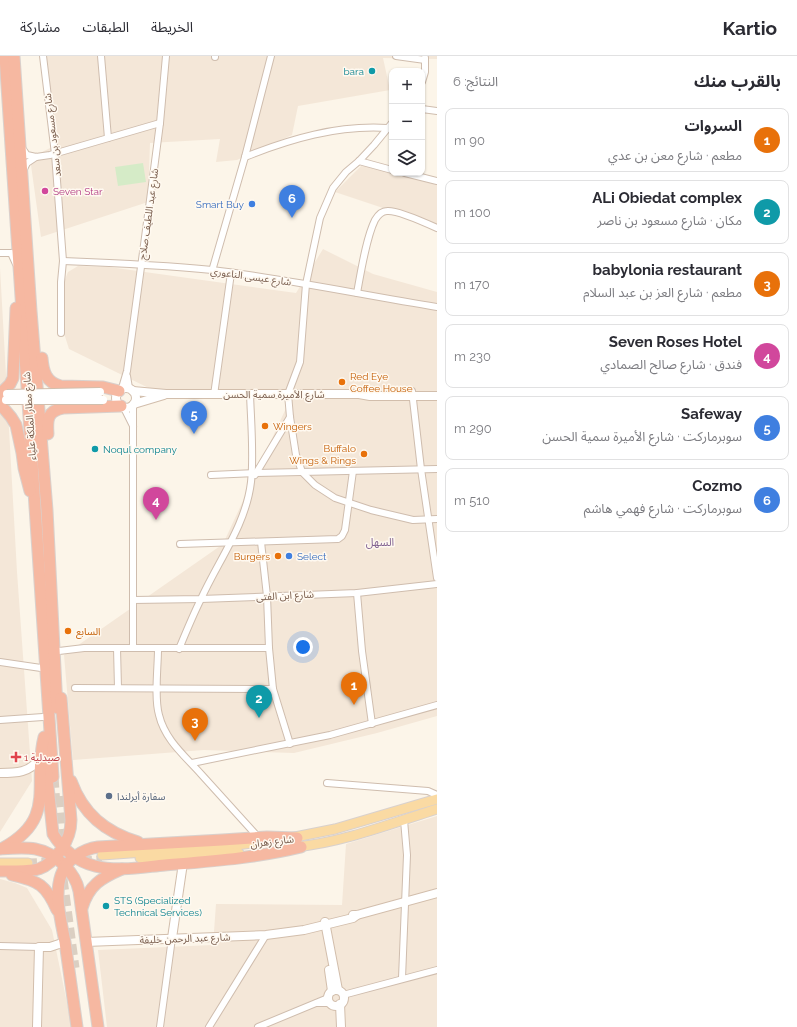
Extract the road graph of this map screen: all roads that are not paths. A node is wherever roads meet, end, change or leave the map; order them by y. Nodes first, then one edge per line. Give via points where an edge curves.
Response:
1 (5, 56) edge
2 (14, 56) edge
3 (43, 56) edge
4 (101, 56) edge
5 (166, 56) edge
6 (271, 56) edge
7 (396, 56) edge
8 (425, 58) edge
9 (425, 109) edge
10 (437, 111) edge
11 (160, 123) junction
12 (387, 128) joint
13 (108, 138) junction
14 (24, 151) junction
15 (55, 154) junction
16 (36, 157) junction
17 (245, 158) junction
18 (359, 161) junction
19 (389, 169) edge
20 (22, 172) junction
21 (417, 176) edge
22 (437, 181) edge
23 (437, 228) edge
24 (16, 232) junction
25 (0, 253) edge
26 (10, 253) junction
27 (63, 261) junction
28 (142, 264) junction
29 (212, 270) junction
30 (19, 273) junction
31 (231, 273) junction
32 (306, 284) junction
33 (25, 289) junction
34 (357, 292) junction
35 (437, 307) edge
36 (61, 333) dead end
37 (437, 391) edge
38 (166, 394) junction
39 (214, 394) junction
40 (250, 394) junction
41 (288, 394) junction
42 (412, 394) junction
43 (122, 396) junction
44 (437, 396) edge
45 (2, 398) edge
46 (134, 404) junction
47 (290, 416) junction
48 (133, 426) junction
49 (420, 469) junction
50 (437, 469) edge
51 (353, 471) junction
52 (302, 472) junction
53 (254, 473) junction
54 (211, 475) dead end
55 (348, 503) junction
56 (42, 509) junction
57 (437, 519) edge
58 (429, 520) junction
59 (230, 542) junction
60 (261, 542) junction
61 (180, 544) dead end
62 (437, 578) edge
63 (437, 584) edge
64 (357, 593) junction
65 (267, 596) junction
66 (201, 599) junction
67 (133, 600) junction
68 (47, 604) junction
69 (117, 648) junction
70 (133, 648) junction
71 (269, 648) junction
72 (158, 649) junction
73 (179, 649) junction
74 (59, 651) junction
75 (0, 662) edge
76 (41, 668) junction
77 (75, 688) dead end
78 (118, 688) junction
79 (157, 688) junction
80 (273, 689) junction
81 (437, 705) edge
82 (43, 717) junction
83 (0, 720) edge
84 (372, 724) junction
85 (44, 737) junction
86 (290, 744) junction
87 (40, 758) junction
88 (192, 763) junction
89 (0, 773) edge
90 (60, 774) junction
91 (327, 783) dead end
92 (437, 795) edge
93 (437, 799) edge
94 (437, 809) edge
95 (404, 820) junction
96 (258, 837) junction
97 (299, 842) junction
98 (149, 845) junction
99 (63, 847) junction
100 (0, 851) edge
101 (56, 857) junction
102 (75, 857) junction
103 (102, 857) tunnel mouth
104 (0, 863) edge
105 (183, 863) junction
106 (66, 866) junction
107 (124, 868) junction
108 (0, 872) edge
109 (437, 893) edge
110 (405, 902) junction
111 (81, 908) junction
112 (60, 918) junction
113 (322, 924) junction
114 (266, 935) junction
115 (172, 938) junction
116 (65, 942) junction
117 (86, 942) junction
118 (0, 946) edge
119 (39, 947) junction
120 (437, 970) edge
121 (402, 978) junction
122 (335, 998) junction
123 (270, 1024) edge
124 (341, 1026) edge
125 (37, 1027) edge
126 (77, 1027) edge
127 (82, 1027) edge
128 (91, 1027) edge
129 (98, 1027) edge
130 (160, 1027) edge
131 (209, 1027) edge
132 (258, 1027) edge

1 - 24 highway, شارع مطار الملكة علياء
2 - 14 highway, شارع مطار الملكة علياء
3 - 15 street, شارع مسعود بن سعد
4 - 13 street
5 - 11 street, شارع عبد اللطيف صلاح
6 - 17 street
7 - 8 street
9 - 10 street
11 - 13 street
11 - 28 street, شارع عبد اللطيف صلاح
12 - 17 street via 354,128 320,133 289,140
12 - 18 street
13 - 15 street
14 - 16 street
14 - 20 highway, شارع مطار الملكة علياء
15 - 16 street
15 - 27 street, شارع مسعود بن سعد
16 - 20 street via 27,163
17 - 29 street
18 - 19 street
18 - 32 street via 342,176 330,193 318,225
20 - 33 highway, شارع مطار الملكة علياء
21 - 22 street
23 - 34 street via 393,211 383,211 379,214 370,236
24 - 26 street
24 - 30 highway, شارع مطار الملكة علياء
25 - 26 street
26 - 30 street
27 - 28 street, شارع عيسى الناعوري
27 - 36 street, شارع مسعود بن سعد
28 - 29 street, شارع عيسى الناعوري
28 - 43 street, شارع عبد اللطيف صلاح
29 - 31 street, شارع عيسى الناعوري
30 - 33 highway, شارع مطار الملكة علياء
31 - 32 street, شارع عيسى الناعوري
31 - 39 street
32 - 34 street, شارع عيسى الناعوري
32 - 41 street via 300,362
33 - 43 highway via 36,306 43,368 48,378 61,386 103,387
33 - 45 highway via 15,312 13,378
33 - 56 highway, شارع مطار الملكة علياء
34 - 35 street, شارع عيسى الناعوري
37 - 42 street, شارع الأميرة سمية الحسن
38 - 39 street, شارع الأميرة سمية الحسن
38 - 43 street, شارع الأميرة سمية الحسن
38 - 46 street, شارع الأميرة سمية الحسن
39 - 40 street, شارع الأميرة سمية الحسن
40 - 41 street, شارع الأميرة سمية الحسن
40 - 53 street
41 - 42 street, شارع الأميرة سمية الحسن
41 - 47 street
42 - 44 street, شارع الأميرة سمية الحسن
42 - 49 street
43 - 45 street, شارع الأميرة سمية الحسن, bridge
43 - 46 street, شارع الأميرة سمية الحسن via 127,408
43 - 46 street via 136,397
43 - 48 street
43 - 56 highway via 63,408 50,415 47,424 50,489
45 - 56 highway via 16,425 26,478
46 - 48 street
47 - 52 street via 296,455
47 - 53 street
48 - 67 street
49 - 50 street
49 - 51 street
49 - 58 street
51 - 52 street
51 - 55 street
52 - 53 street
52 - 55 street via 323,491
53 - 54 street
53 - 59 street via 242,515
55 - 58 street via 395,517
55 - 60 street via 345,530 338,539
56 - 68 highway, شارع مطار الملكة علياء
57 - 58 street
58 - 62 street
59 - 60 street
59 - 61 street
59 - 66 street
60 - 65 street
63 - 64 street, شارع ابن الفتى
64 - 65 street, شارع ابن الفتى
64 - 84 street
65 - 66 street, شارع ابن الفتى
65 - 71 street
66 - 67 street, شارع ابن الفتى
66 - 73 street
67 - 70 street
68 - 74 highway via 57,626
68 - 76 highway via 39,614
68 - 90 highway, شارع مطار الملكة علياء
69 - 70 street
69 - 74 street
69 - 78 street
70 - 72 street
71 - 73 street
71 - 80 street
72 - 73 street
72 - 79 street
74 - 90 highway
75 - 76 street
76 - 82 highway
77 - 78 street
78 - 79 street
79 - 80 street
79 - 88 street via 157,705 162,725 174,746
80 - 86 street
81 - 84 street
82 - 83 street
82 - 85 highway
84 - 86 street
85 - 87 highway
85 - 99 highway via 53,834
86 - 88 street
87 - 89 street via 26,770
87 - 100 highway via 41,795 37,813 21,835
88 - 96 street
90 - 98 highway via 92,817 122,837
90 - 99 highway via 71,827 70,835
91 - 92 street via 428,791
93 - 97 main road, شارع زهران
94 - 95 main road, شارع زهران
95 - 97 main road, شارع زهران via 354,835
95 - 110 street via 407,855
96 - 97 highway via 277,836
96 - 98 highway
97 - 103 main road, شارع زهران via 227,854
97 - 105 highway via 259,856
98 - 102 highway via 93,848
99 - 101 highway
99 - 102 highway
100 - 101 highway via 36,849
100 - 104 main road via 28,860
101 - 106 highway
101 - 108 highway via 38,869
102 - 106 highway
102 - 107 highway via 96,866
105 - 107 highway
105 - 115 street
106 - 111 highway via 76,880
106 - 112 highway via 60,880
107 - 111 highway via 94,885
108 - 112 highway via 25,878 44,887 50,894
109 - 110 street, شارع عبد الرحمن خليفة
110 - 113 street, شارع عبد الرحمن خليفة via 353,918
110 - 121 street
111 - 117 highway
112 - 116 highway
113 - 114 street, شارع عبد الرحمن خليفة
113 - 122 street
114 - 115 street, شارع عبد الرحمن خليفة
114 - 131 street
115 - 117 street, شارع عبد الرحمن خليفة
115 - 130 street
116 - 119 street via 50,947
116 - 126 highway
117 - 129 highway
118 - 119 street
119 - 125 street
120 - 121 street
121 - 122 street
122 - 123 street via 316,1003
122 - 124 street
123 - 132 street
127 - 128 highway via 78,966

